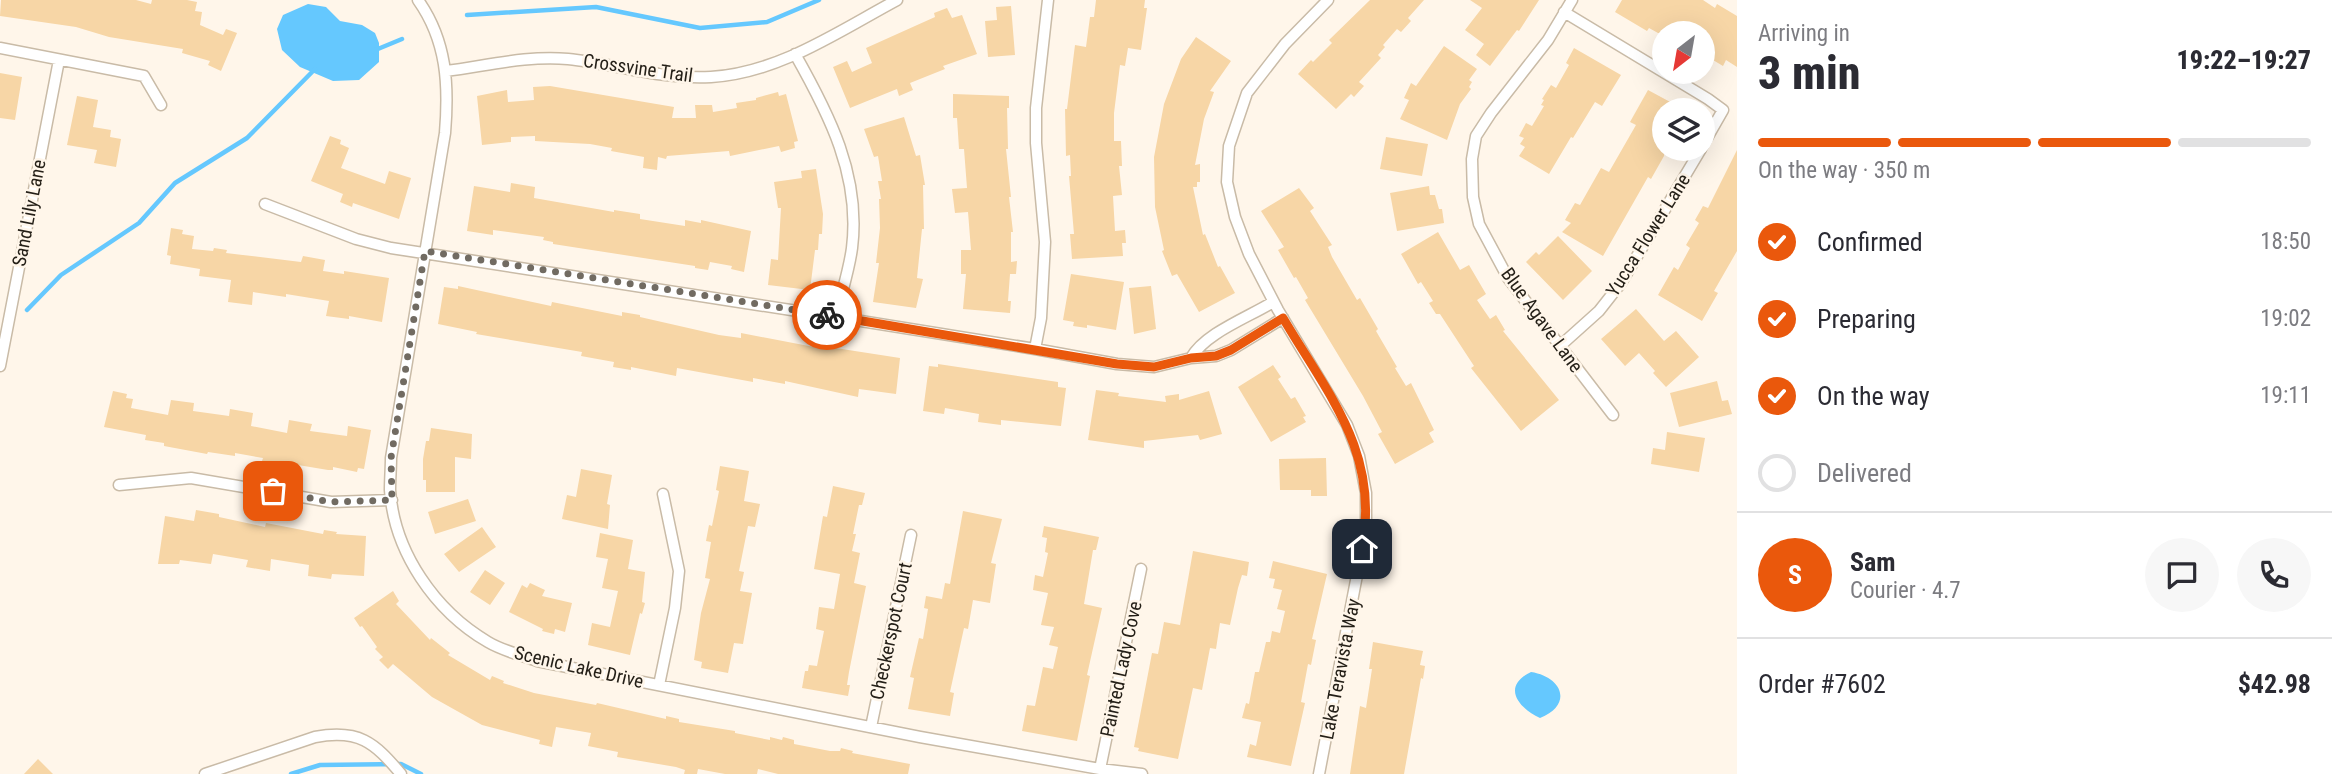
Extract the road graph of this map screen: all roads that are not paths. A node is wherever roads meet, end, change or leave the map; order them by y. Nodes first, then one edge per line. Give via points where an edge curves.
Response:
1 (418, 0) edge
2 (897, 0) edge
3 (1048, 0) edge
4 (1328, 0) edge
5 (1572, 0) edge
6 (1564, 12) junction
7 (0, 48) edge
8 (795, 54) junction
9 (59, 60) junction
10 (446, 71) junction
11 (1706, 98) edge
12 (1715, 104) edge
13 (161, 105) dead end
14 (1715, 124) edge
15 (1694, 161) edge
16 (265, 204) dead end
17 (425, 251) junction
18 (1273, 302) junction
19 (836, 317) junction
20 (1283, 318) junction
21 (1560, 346) junction
22 (1035, 349) junction
23 (1191, 358) junction
24 (0, 364) edge
25 (1613, 415) dead end
26 (119, 485) dead end
27 (663, 494) dead end
28 (392, 500) junction
29 (911, 535) dead end
30 (1142, 569) dead end
31 (659, 685) junction
32 (872, 727) junction
33 (1100, 769) junction
34 (400, 773) edge
35 (205, 774) edge
36 (1142, 774) edge
37 (1319, 774) edge

1 - 10 street, Scenic Lake Drive via 440,43
2 - 8 street, Crossvine Trail
3 - 22 street via 1036,108 1045,242
4 - 18 street, Lake Teravista Way via 1285,44 1247,93 1229,146 1227,182 1234,217
5 - 6 street, Blue Agave Lane
6 - 11 street, Yucca Flower Lane
6 - 21 street, Blue Agave Lane via 1476,136 1472,159 1479,224 1508,278
7 - 9 street
8 - 10 street, Crossvine Trail via 767,66 711,77 667,75 566,58
8 - 19 street via 827,110 845,158 852,202 852,248
9 - 13 street via 144,75
9 - 24 street, Sand Lily Lane
10 - 17 street, Scenic Lake Drive via 445,133
12 - 14 street, Yucca Flower Lane via 1723,110
15 - 21 street, Yucca Flower Lane via 1621,283
16 - 17 street via 356,239
17 - 19 street
17 - 28 street, Scenic Lake Drive via 391,458
18 - 20 street, Lake Teravista Way
18 - 23 street via 1210,338
19 - 22 street
20 - 23 street via 1231,350
20 - 37 street, Lake Teravista Way via 1347,425 1366,493 1366,528
21 - 25 street, Blue Agave Lane
22 - 23 street via 1154,367
26 - 28 street via 191,478 331,502
27 - 31 street via 679,571
28 - 31 street, Scenic Lake Drive via 406,550 425,584 470,630 537,661
29 - 32 street, Checkerspot Court
30 - 33 street, Painted Lady Cove
31 - 32 street, Scenic Lake Drive
32 - 33 street, Scenic Lake Drive
33 - 36 street, Scenic Lake Drive
34 - 35 street via 365,739 334,734

